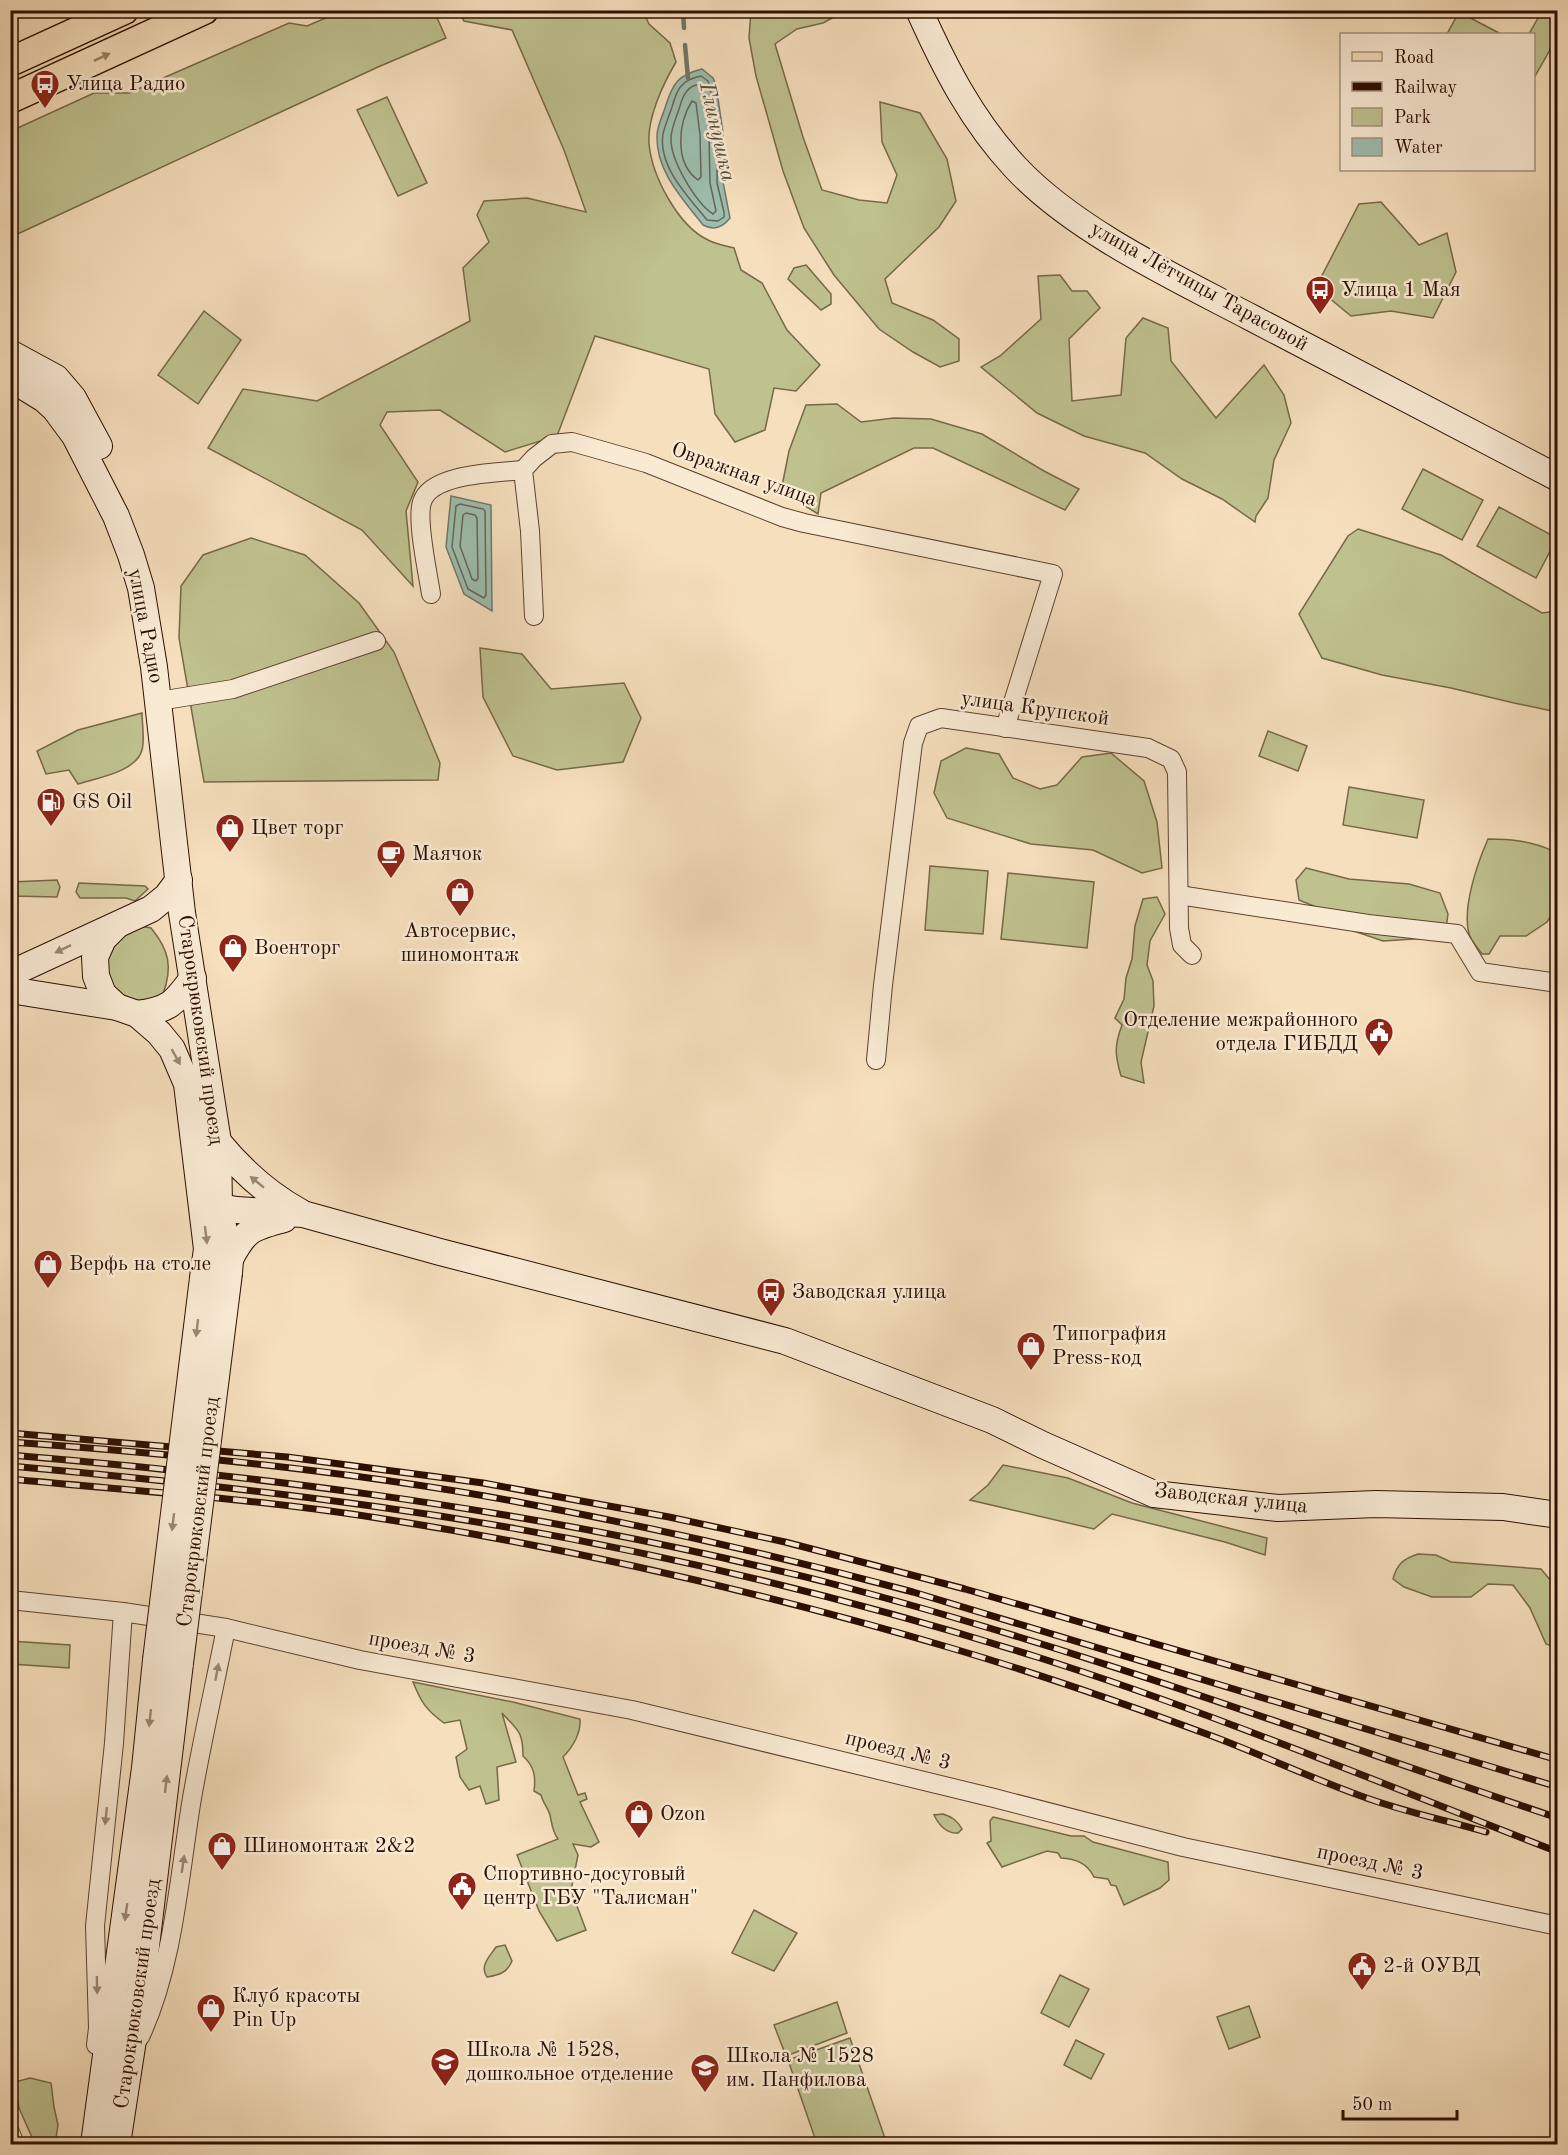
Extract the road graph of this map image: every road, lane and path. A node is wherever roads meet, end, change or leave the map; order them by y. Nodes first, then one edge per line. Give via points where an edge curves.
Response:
1 (124, 10) edge
2 (204, 10) edge
3 (919, 10) edge
4 (10, 62) edge
5 (10, 99) edge
6 (10, 353) edge
7 (10, 378) edge
8 (523, 470) junction
9 (1557, 478) edge
10 (141, 588) junction
11 (431, 594) dead end
12 (534, 616) dead end
13 (376, 641) dead end
14 (159, 701) junction
15 (1005, 728) junction
16 (179, 880) junction
17 (1179, 895) junction
18 (121, 923) junction
19 (187, 945) junction
20 (1192, 955) dead end
21 (10, 974) edge
22 (193, 978) junction
23 (1557, 983) edge
24 (10, 990) edge
25 (127, 1010) junction
26 (876, 1060) dead end
27 (218, 1142) junction
28 (211, 1203) junction
29 (303, 1214) junction
30 (221, 1267) junction
31 (1557, 1515) edge
32 (10, 1600) edge
33 (123, 1612) junction
34 (226, 1628) junction
35 (168, 1662) junction
36 (1557, 1926) edge
37 (129, 2061) junction
38 (10, 2132) edge
39 (15, 2145) edge
40 (82, 2145) edge
41 (93, 2145) edge
42 (117, 2145) edge

1 - 4 main road
5 -> 2 main road
3 - 9 main road, улица Лётчицы Тарасовой via 952,81 980,126 1017,169 1081,222 1191,286
6 - 10 main road via 56,378 73,398 128,505
7 - 10 main road, улица Радио via 44,399 75,436 116,516
8 - 11 street via 441,482 427,494 421,506
8 - 12 street
8 - 15 street, Овражная улица via 552,444 572,442 646,463 782,517 1053,574
10 - 14 main road, улица Радио
13 - 14 street via 233,689
14 - 16 main road, улица Радио
15 - 17 street, улица Крупской via 1148,748 1171,759 1177,772
15 - 26 street, улица Крупской via 941,718 920,726 913,743
16 - 18 main road via 151,909
16 - 19 main road, Старокрюковский проезд
17 - 20 street, улица Крупской via 1182,945
17 - 23 street via 1457,934 1480,972
18 - 19 main road via 150,918 172,927
18 -> 21 main road
18 - 25 main road via 103,939 95,966 103,994
19 - 22 main road, Старокрюковский проезд
22 - 25 main road via 178,999 159,1011
22 - 27 main road, Старокрюковский проезд
24 - 25 main road
25 -> 28 main road via 159,1033 172,1049 187,1084
27 - 28 main road, Старокрюковский проезд
29 -> 27 main road via 237,1165
28 - 29 main road via 237,1210
28 - 30 main road, Старокрюковский проезд via 207,1249
29 - 30 main road via 250,1230
29 - 31 main road, Заводская улица via 784,1341 992,1420 1154,1494 1278,1508 1376,1504 1503,1507
30 - 35 main road, Старокрюковский проезд, bridge
32 - 33 street, проезд № 3
33 - 34 street, проезд № 3
33 -> 40 street via 95,1926 98,2028
34 - 36 street, проезд № 3 via 360,1660 632,1710 1183,1847
37 -> 34 street via 149,2017 163,1967
37 -> 35 main road, Старокрюковский проезд via 144,1965
35 -> 41 main road, Старокрюковский проезд via 145,1768
37 - 42 main road, Старокрюковский проезд
38 - 39 street

